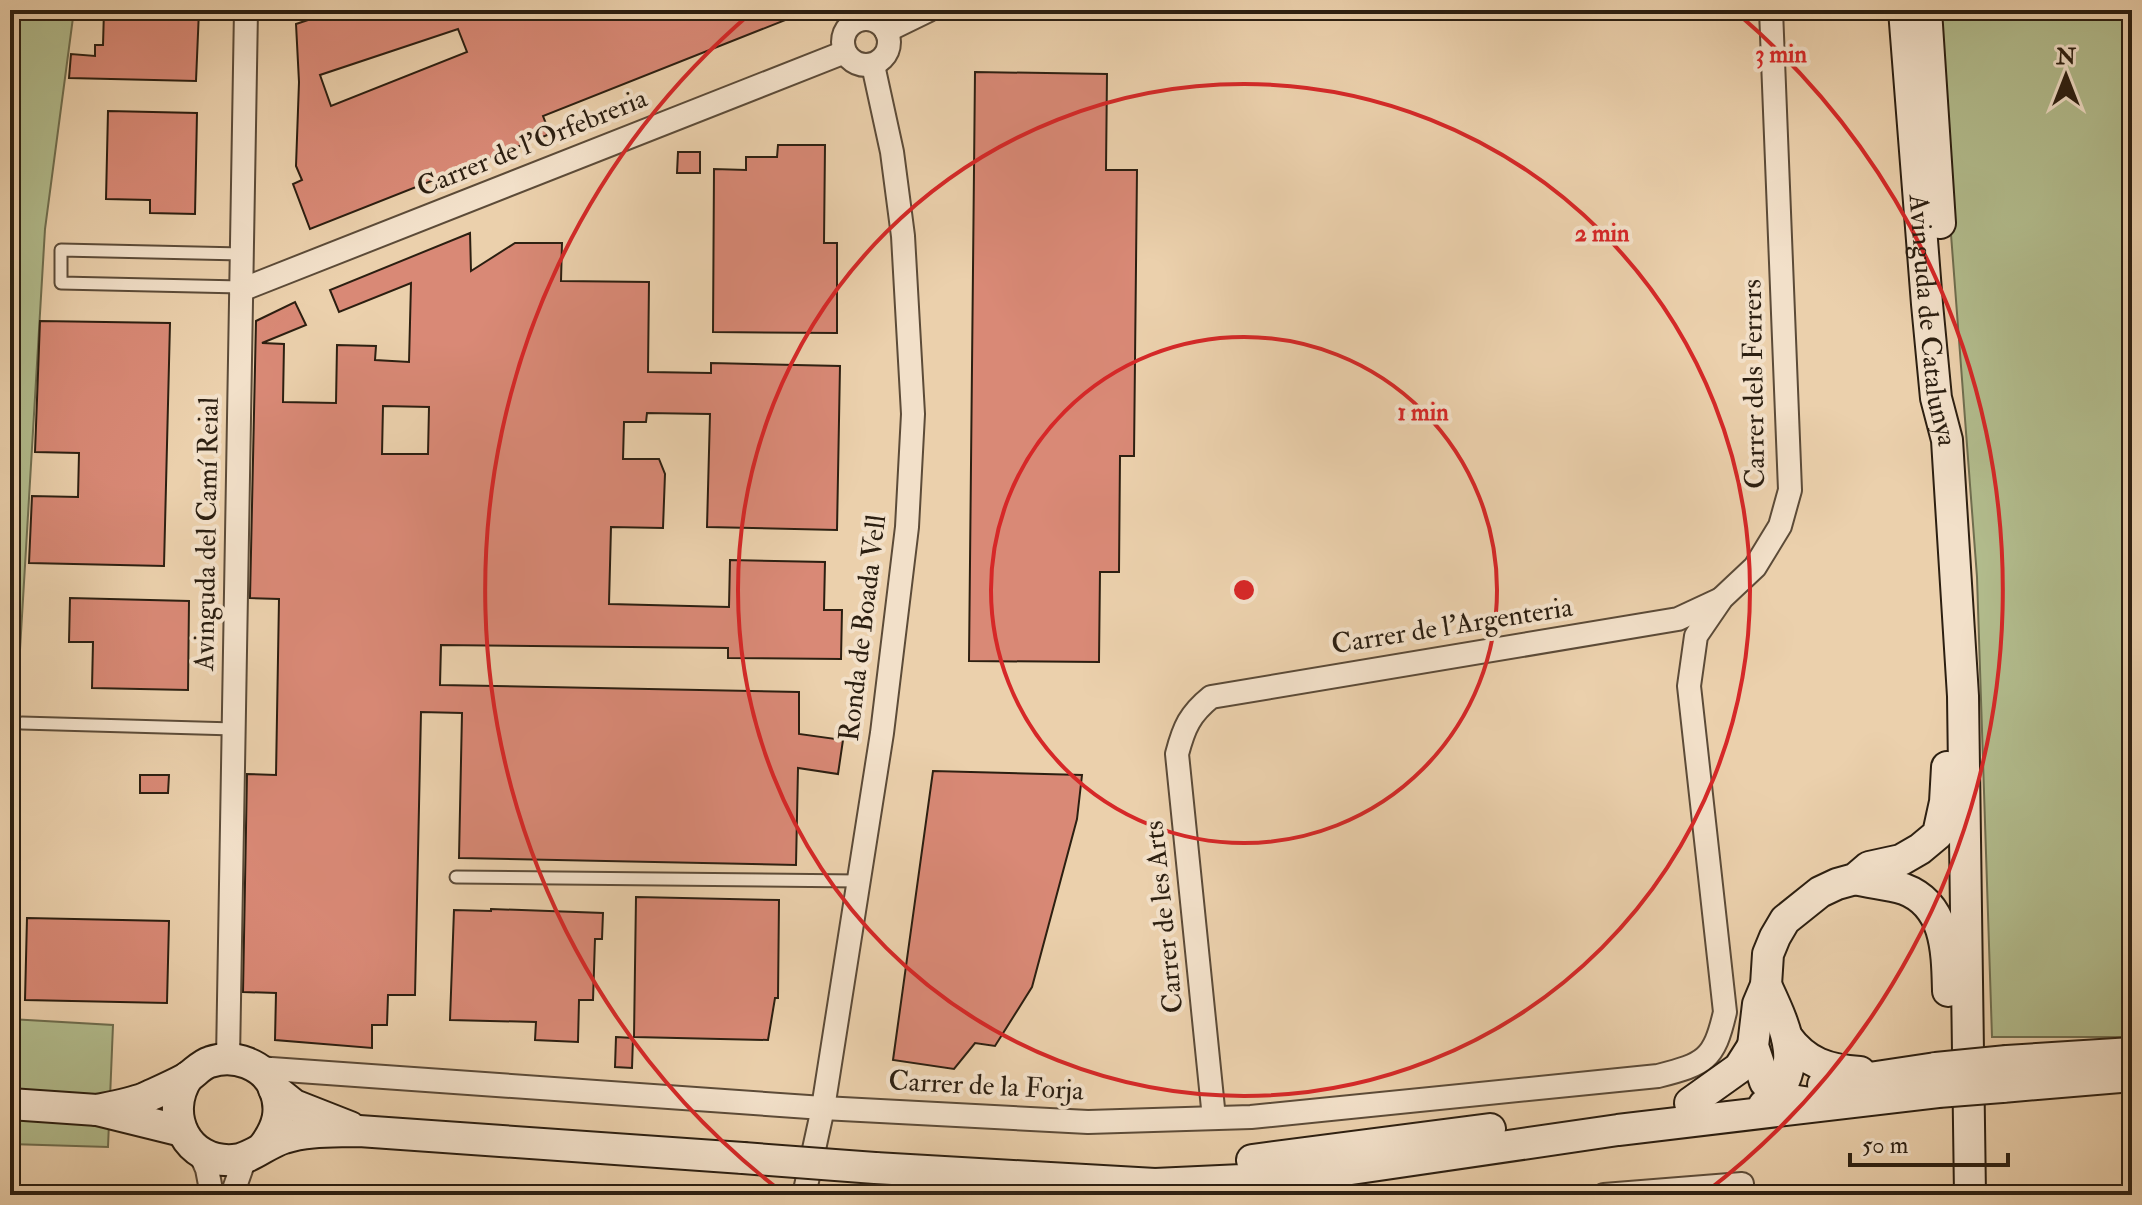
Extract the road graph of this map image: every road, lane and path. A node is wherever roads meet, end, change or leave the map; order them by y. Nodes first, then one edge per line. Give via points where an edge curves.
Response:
1 (246, 10) edge
2 (929, 10) edge
3 (1771, 10) edge
4 (1891, 10) edge
5 (1904, 10) edge
6 (1915, 10) edge
7 (1926, 10) edge
8 (855, 16) edge
9 (886, 31) junction
10 (845, 52) junction
11 (873, 65) junction
12 (1936, 161) junction
13 (242, 254) junction
14 (241, 288) junction
15 (1927, 304) junction
16 (1947, 440) junction
17 (1952, 498) junction
18 (1722, 598) junction
19 (1963, 696) junction
20 (1193, 712) joint
21 (22, 723) dead end
22 (234, 729) junction
23 (456, 877) dead end
24 (1855, 879) junction
25 (859, 881) junction
26 (1766, 985) junction
27 (1787, 1037) junction
28 (1753, 1046) junction
29 (2132, 1053) edge
30 (1708, 1056) joint
31 (228, 1059) junction
32 (1894, 1073) junction
33 (2005, 1074) junction
34 (188, 1077) junction
35 (266, 1078) junction
36 (2125, 1078) edge
37 (1937, 1080) junction
38 (1778, 1092) junction
39 (1690, 1103) junction
40 (10, 1104) edge
41 (1822, 1104) junction
42 (823, 1108) junction
43 (97, 1110) junction
44 (1755, 1112) junction
45 (1214, 1118) junction
46 (359, 1131) junction
47 (191, 1141) junction
48 (254, 1152) junction
49 (1075, 1180) junction
50 (1742, 1189) edge
51 (212, 1195) edge
52 (232, 1195) edge
53 (804, 1195) edge
54 (1604, 1195) edge
55 (1952, 1195) edge
56 (1970, 1195) edge
57 (1988, 1195) edge

1 - 13 street, Avinguda del Camí Reial
2 - 9 street
3 - 18 street, Carrer dels Ferrers via 1790,490 1780,526 1755,567
4 - 15 main road via 1907,222
5 - 15 main road, Avinguda de Catalunya
6 - 12 main road via 1920,90
7 - 12 main road, Avinguda de Catalunya
8 - 9 street via 878,22
8 - 10 street via 843,40
9 - 11 street via 888,51
10 - 11 street via 856,64
10 - 14 street, Carrer de l'Orfebreria
11 - 25 street, Ronda de Boada Vell via 903,236 913,414 907,527
12 - 16 main road, Avinguda de Catalunya via 1952,397
13 - 14 street, Avinguda del Camí Reial
13 - 14 lane via 61,250 61,283
14 - 22 street, Avinguda del Camí Reial
15 - 16 main road, Avinguda de Catalunya via 1936,398
16 - 17 main road
17 - 19 main road
17 - 24 main road via 1941,533 1948,762 1938,834 1901,860 1869,867
18 - 20 street, Carrer de l'Argenteria via 1678,619 1211,697
18 - 30 street, Carrer dels Ferrers via 1696,636 1689,686 1725,1012 1718,1043
19 - 56 main road
19 - 57 main road via 1978,775
20 - 45 street, Carrer de les Arts via 1177,754
21 - 22 lane
22 - 31 street, Avinguda del Camí Reial
23 - 25 lane
24 - 26 main road via 1820,892 1785,920 1768,954
24 - 55 main road via 1922,899 1936,914 1945,939
25 - 42 street, Ronda de Boada Vell
26 - 27 main road
26 - 28 main road
27 - 32 main road via 1800,1055 1838,1071
27 - 38 main road via 1790,1071
28 - 38 main road via 1765,1082
28 - 39 main road via 1739,1068
29 - 33 main road
30 - 45 street, Carrer de la Forja via 1658,1076
31 - 34 main road via 210,1062
31 - 35 main road via 241,1060
32 - 37 main road
32 - 38 main road
33 - 36 main road
33 - 37 main road, bridge
34 - 43 main road via 141,1100
34 - 47 main road via 177,1110
35 - 42 street, Carrer de la Forja
35 - 46 main road via 294,1105
35 - 48 main road via 279,1100 279,1117 275,1131
37 - 41 main road
38 - 39 main road
38 - 41 main road via 1785,1099
38 - 44 main road
39 - 49 main road
40 - 43 main road
41 - 44 main road
42 - 45 street, Carrer de la Forja via 1088,1122
42 - 53 street, Ronda de Boada Vell
43 - 47 main road
44 - 49 main road via 1324,1173 1155,1184
46 - 48 main road via 301,1134
46 - 49 main road, bridge
47 - 48 main road via 217,1159
47 - 51 street via 207,1169
48 - 52 street
50 - 54 street

